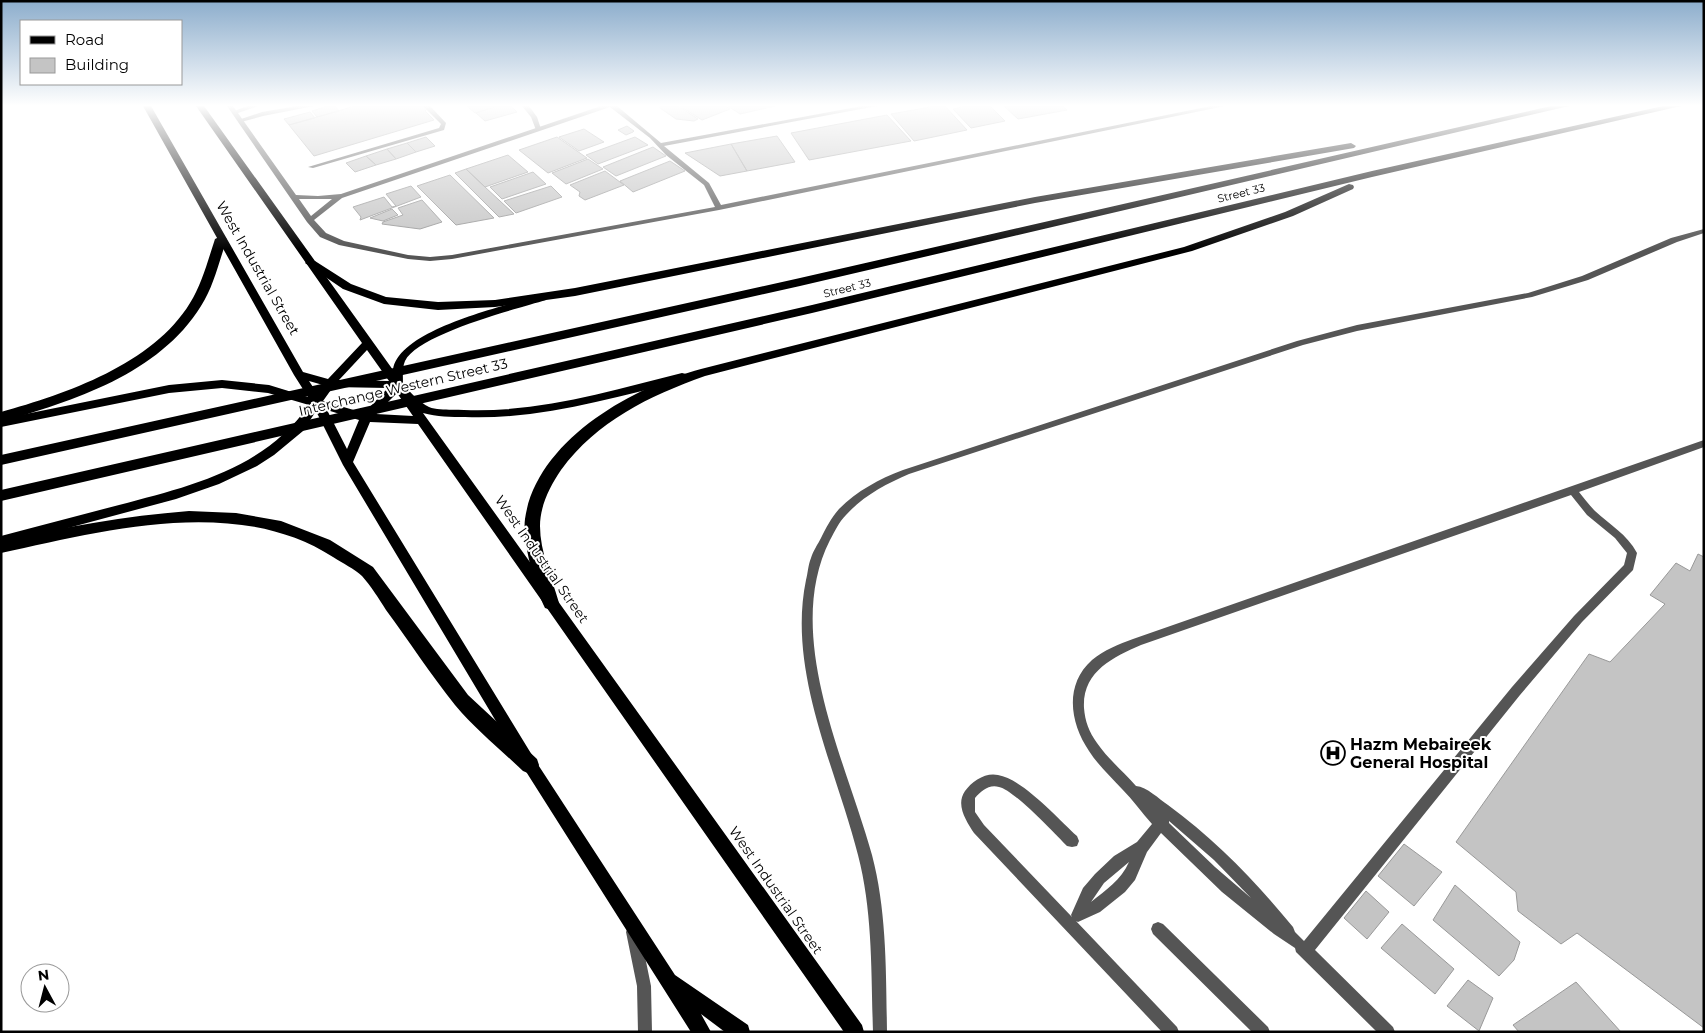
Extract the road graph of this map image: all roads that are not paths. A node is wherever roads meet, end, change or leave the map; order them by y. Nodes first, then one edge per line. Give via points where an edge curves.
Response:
1 (174, 154) edge
2 (234, 154) edge
3 (265, 154) edge
4 (355, 154) edge
5 (464, 154) edge
6 (668, 154) edge
7 (984, 154) edge
8 (1300, 154) edge
9 (1355, 154) edge
10 (1461, 154) edge
11 (311, 167) dead end
12 (1372, 174) junction
13 (342, 196) junction
14 (295, 197) junction
15 (719, 208) junction
16 (310, 220) junction
17 (1704, 231) edge
18 (221, 238) junction
19 (311, 263) junction
20 (800, 282) joint
21 (547, 297) junction
22 (812, 309) joint
23 (368, 343) junction
24 (701, 373) junction
25 (299, 375) junction
26 (330, 383) junction
27 (398, 386) junction
28 (318, 403) junction
29 (1, 417) edge
30 (366, 418) junction
31 (422, 420) junction
32 (1, 423) edge
33 (1704, 443) edge
34 (1, 460) edge
35 (347, 462) junction
36 (1573, 490) junction
37 (1, 496) edge
38 (1, 541) edge
39 (1, 547) edge
40 (551, 603) junction
41 (530, 765) junction
42 (1127, 785) junction
43 (1169, 813) junction
44 (1161, 824) junction
45 (1072, 841) dead end
46 (1142, 847) junction
47 (1075, 918) junction
48 (631, 922) junction
49 (1158, 929) dead end
50 (1301, 947) junction
51 (668, 979) junction
52 (645, 1032) edge
53 (702, 1032) edge
54 (741, 1032) edge
55 (855, 1032) edge
56 (880, 1032) edge
57 (1172, 1032) edge
58 (1262, 1032) edge
59 (1388, 1032) edge

1 - 18 main road, West Industrial Street
2 - 19 main road, West Industrial Street
3 - 14 street
4 - 11 street
5 - 13 street
6 - 15 street via 707,184
7 - 15 street
8 - 21 highway via 1058,196
9 - 20 highway, Street 33
10 - 12 highway, Street 33
12 - 22 highway, Street 33
12 - 24 highway via 1289,214 1188,249
13 - 14 street
13 - 16 street
14 - 16 street
15 - 16 street via 436,258 408,257 335,241 323,235
17 - 56 street via 1674,240 1585,278 1529,295 1357,328 1300,343 906,472 855,500 821,543 812,569 808,639 814,682 870,880 878,937
18 - 25 main road, West Industrial Street
18 - 29 highway via 196,304 163,341 97,383
19 - 21 highway via 361,294 395,302 444,306
19 - 23 main road, West Industrial Street
20 - 34 highway, Interchange Western Street 33
21 - 27 main road via 468,320 429,337 401,358
22 - 37 highway, Interchange Western Street 33
23 - 26 main road
23 - 27 main road, West Industrial Street
24 - 27 main road via 505,414 428,410
24 - 40 highway via 659,387 620,408 585,434 557,465 536,501 532,525
25 - 26 main road
25 - 28 main road, West Industrial Street
26 - 27 main road
26 - 28 main road
27 - 30 main road
27 - 31 main road, West Industrial Street
28 - 30 main road
28 - 32 main road via 247,385 196,385
28 - 35 main road, West Industrial Street
28 - 38 main road via 286,440 253,463 221,478 176,494
30 - 31 main road
30 - 35 main road
31 - 40 main road, West Industrial Street
33 - 36 street
35 - 41 main road, West Industrial Street
36 - 42 street via 1111,652 1094,665 1082,682 1078,703 1082,726 1093,750
36 - 50 street via 1592,514 1625,541 1632,553 1629,567 1578,619
39 - 41 highway via 106,524 171,516 231,518 307,535 349,557 367,571 462,700
40 - 55 main road, West Industrial Street
41 - 48 main road, West Industrial Street
42 - 43 street
42 - 44 street
43 - 44 street
43 - 50 street via 1248,883
44 - 46 street
44 - 50 street via 1236,896
45 - 47 street via 1014,787 997,780 980,784 969,796 969,813 979,828
46 - 47 street via 1111,866 1087,895
46 - 47 street via 1134,868 1120,887
47 - 57 street
48 - 51 main road, West Industrial Street
48 - 52 street via 644,986
49 - 58 street
50 - 59 street
51 - 53 main road, West Industrial Street
51 - 54 main road

